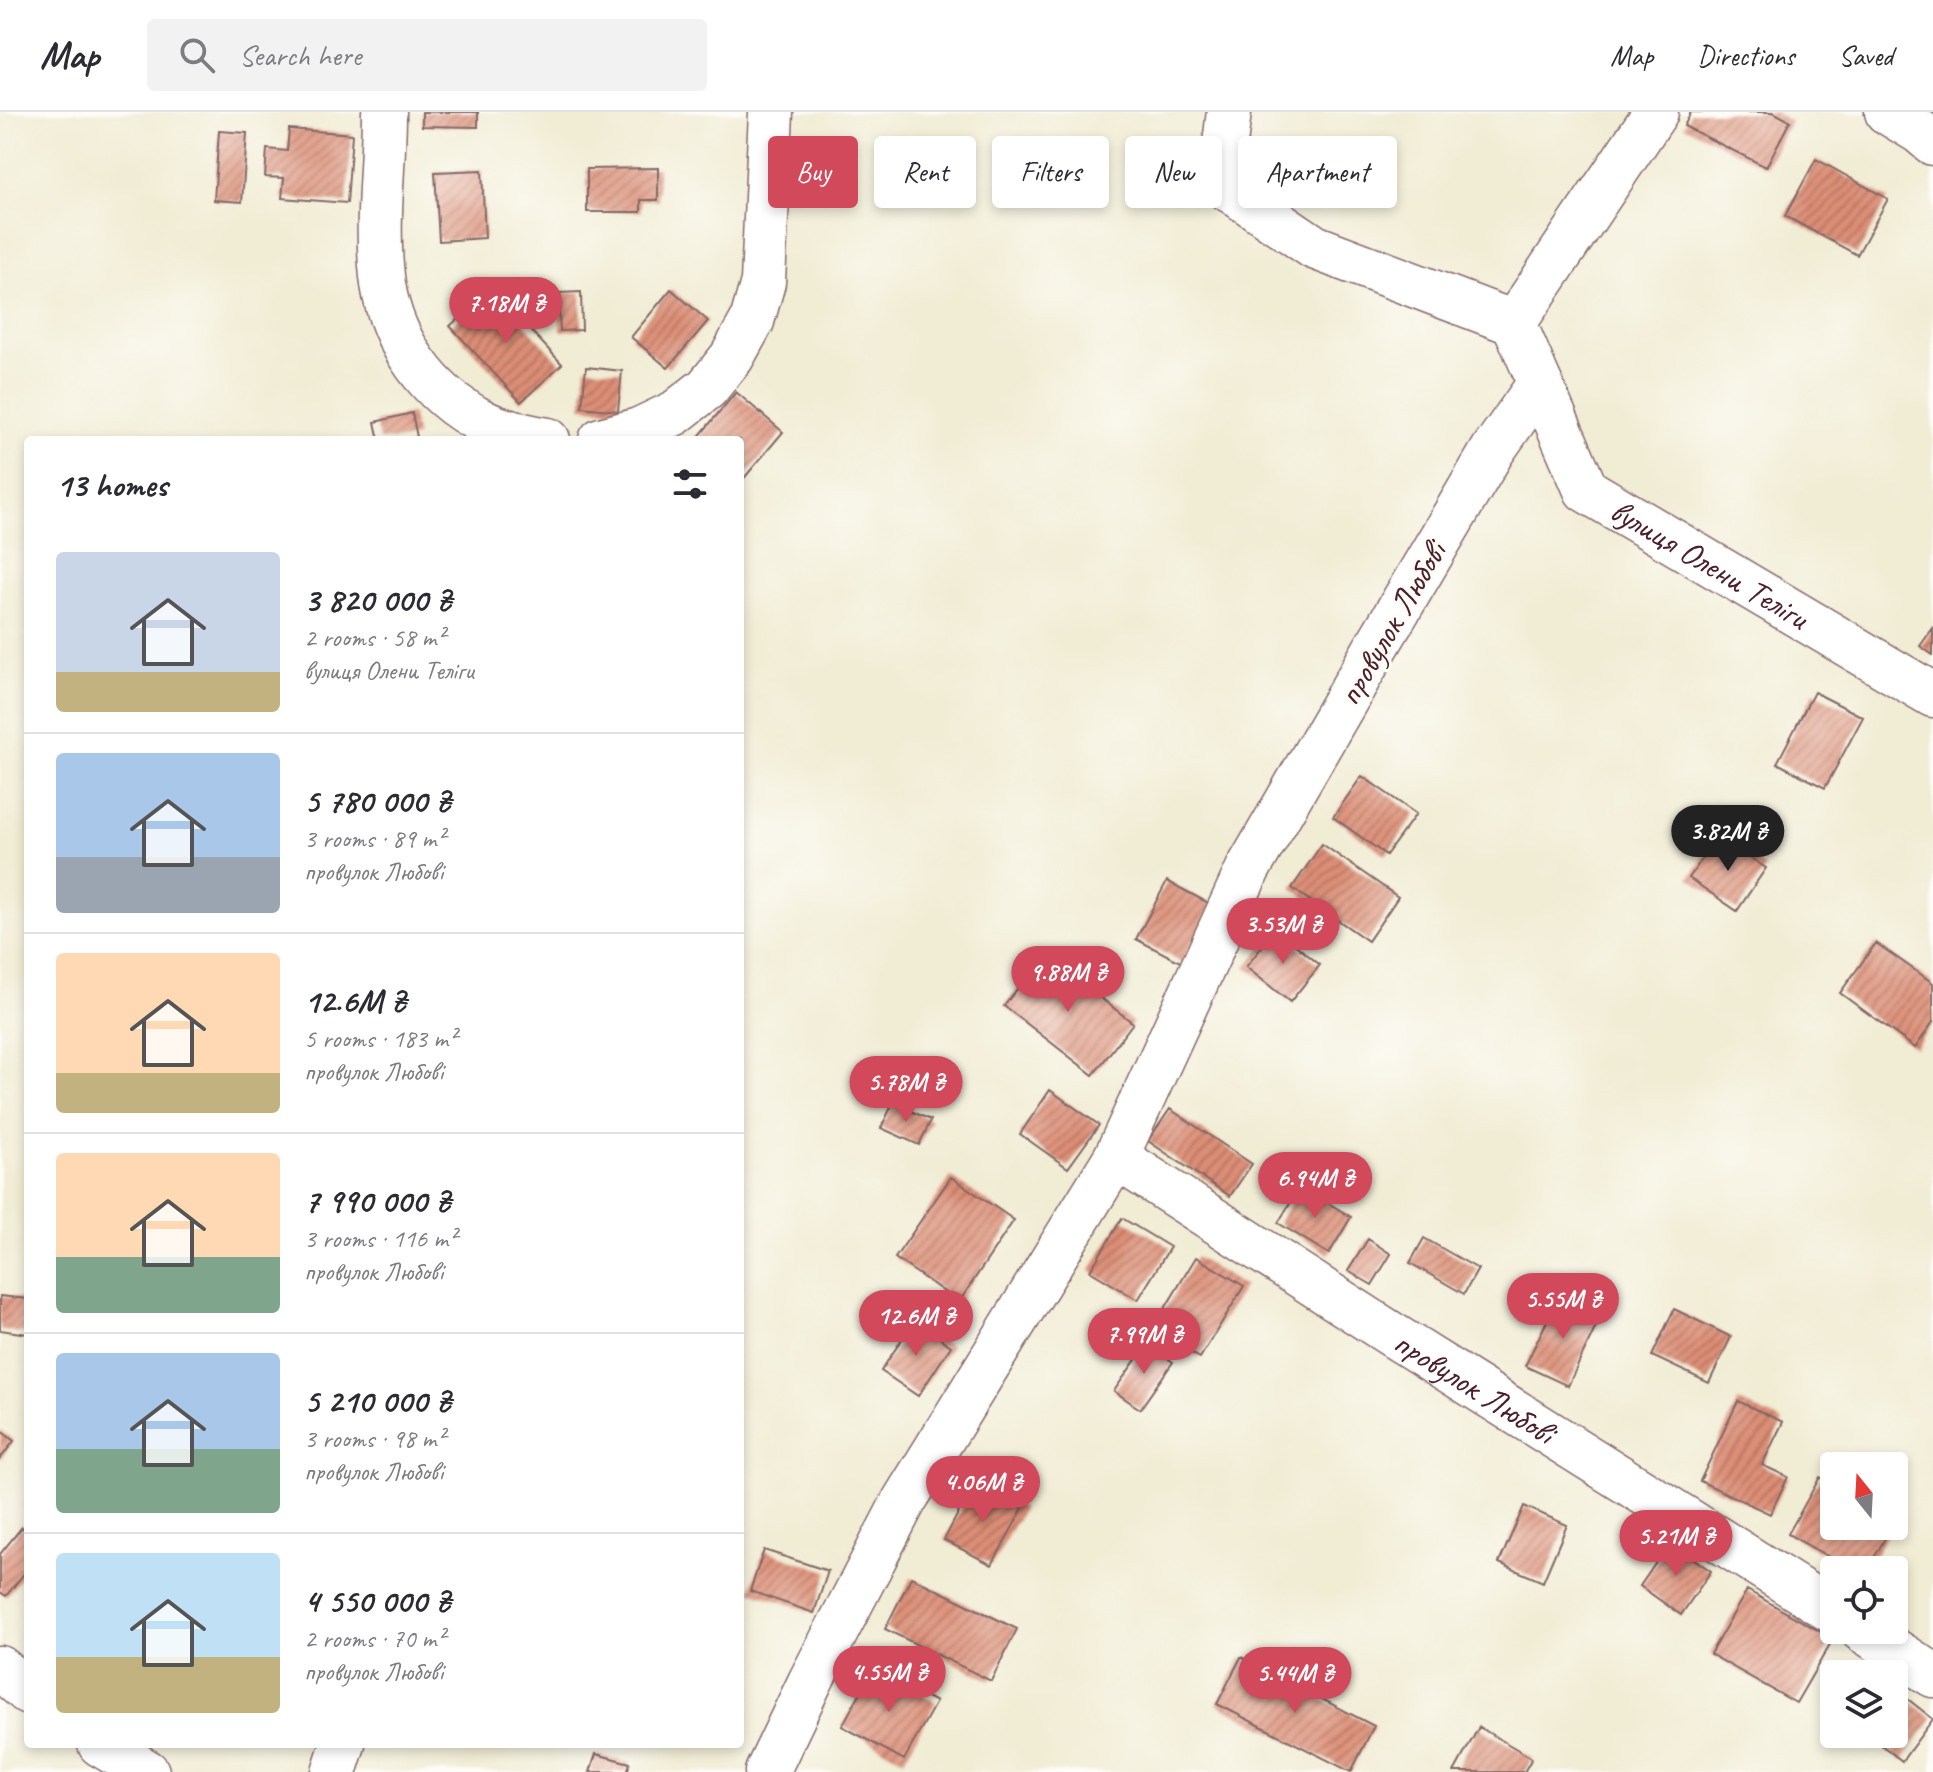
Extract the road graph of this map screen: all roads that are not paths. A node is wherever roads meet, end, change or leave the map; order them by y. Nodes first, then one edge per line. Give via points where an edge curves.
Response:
1 (384, 112) edge
2 (771, 112) edge
3 (1229, 112) edge
4 (1656, 112) edge
5 (1887, 112) edge
6 (1933, 143) edge
7 (1514, 323) junction
8 (1540, 383) junction
9 (525, 436) edge
10 (616, 436) edge
11 (1933, 695) edge
12 (1116, 1157) junction
13 (1820, 1603) edge
14 (1884, 1644) edge
15 (0, 1668) edge
16 (1933, 1675) edge
17 (24, 1689) edge
18 (107, 1748) edge
19 (342, 1748) edge
20 (147, 1772) edge
21 (334, 1772) edge
22 (767, 1772) edge

1 - 9 street via 380,230 391,319 428,381 454,405 485,423
2 - 10 street via 763,282 752,321 707,388 675,413
3 - 7 street via 1220,183 1314,247
4 - 7 street
5 - 6 street
7 - 8 street
8 - 11 street, вулиця Олени Теліги via 1586,490
8 - 12 street, провулок Любові via 1493,450 1248,869
12 - 13 street, провулок Любові
12 - 22 street, провулок Любові via 904,1501
14 - 16 street
15 - 17 street
18 - 20 street
19 - 21 street

